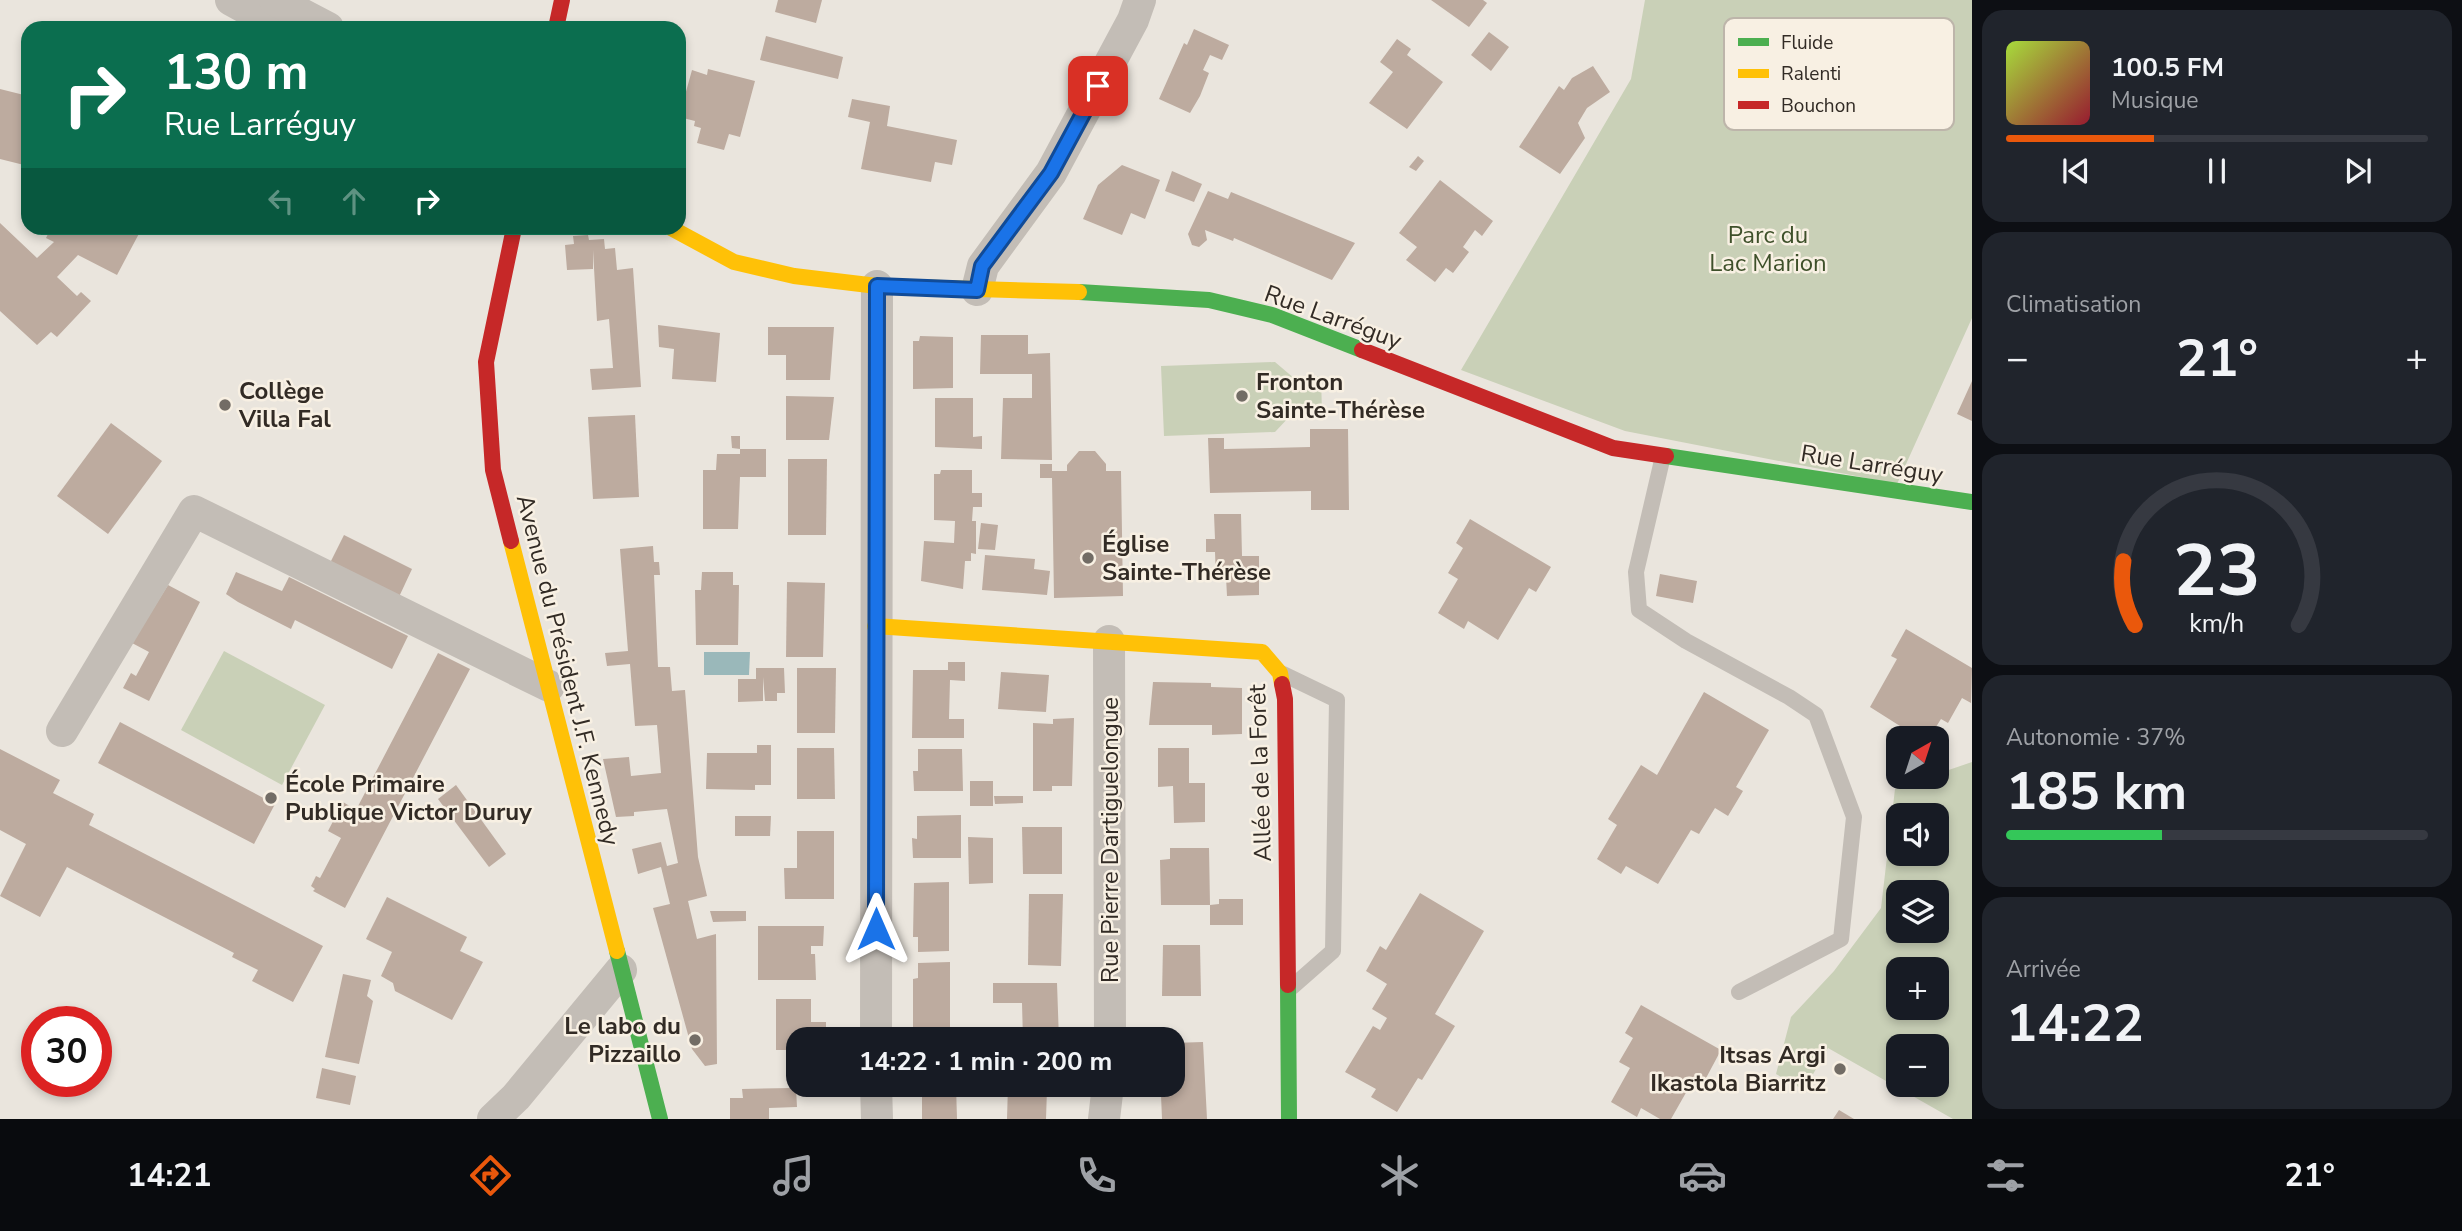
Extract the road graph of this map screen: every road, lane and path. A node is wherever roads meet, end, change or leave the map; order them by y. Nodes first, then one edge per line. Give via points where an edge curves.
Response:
1 (231, 0) edge
2 (275, 0) edge
3 (562, 0) edge
4 (1140, 0) edge
5 (270, 21) edge
6 (315, 21) edge
7 (558, 21) edge
8 (513, 235) edge
9 (684, 235) edge
10 (877, 286) junction
11 (977, 290) junction
12 (1663, 456) junction
13 (1972, 502) edge
14 (875, 626) junction
15 (1109, 641) junction
16 (1280, 673) junction
17 (549, 686) junction
18 (62, 731) dead end
19 (621, 970) junction
20 (1288, 990) junction
21 (1739, 992) dead end
22 (876, 1027) edge
23 (1110, 1027) edge
24 (877, 1097) edge
25 (1107, 1097) edge
26 (493, 1119) edge
27 (660, 1119) edge
28 (877, 1119) edge
29 (1104, 1119) edge
30 (1289, 1119) edge

1 - 5 street
2 - 6 street
3 - 7 street
4 - 11 street via 1051,173 982,266
8 - 17 street, Avenue du Président J.F. Kennedy via 486,362 486,415 493,470
9 - 10 street, Rue Larréguy via 734,262 794,276
10 - 11 street, Rue Larréguy
10 - 14 street
11 - 12 street, Rue Larréguy via 1152,294 1209,300 1272,315 1613,448
12 - 13 street, Rue Larréguy
12 - 21 lane via 1636,572 1639,610 1816,715 1854,817 1841,939
14 - 15 street, Allée de la Forêt
14 - 22 street
15 - 16 street, Allée de la Forêt via 1262,652
15 - 23 street, Rue Pierre Dartiguelongue
16 - 20 street, Allée de la Forêt via 1285,699
16 - 20 lane via 1337,700 1334,951
17 - 18 street via 194,510
17 - 19 street, Avenue du Président J.F. Kennedy
19 - 26 street
19 - 27 street, Avenue du Président J.F. Kennedy
20 - 30 street, Allée de la Forêt
24 - 28 street
25 - 29 street

